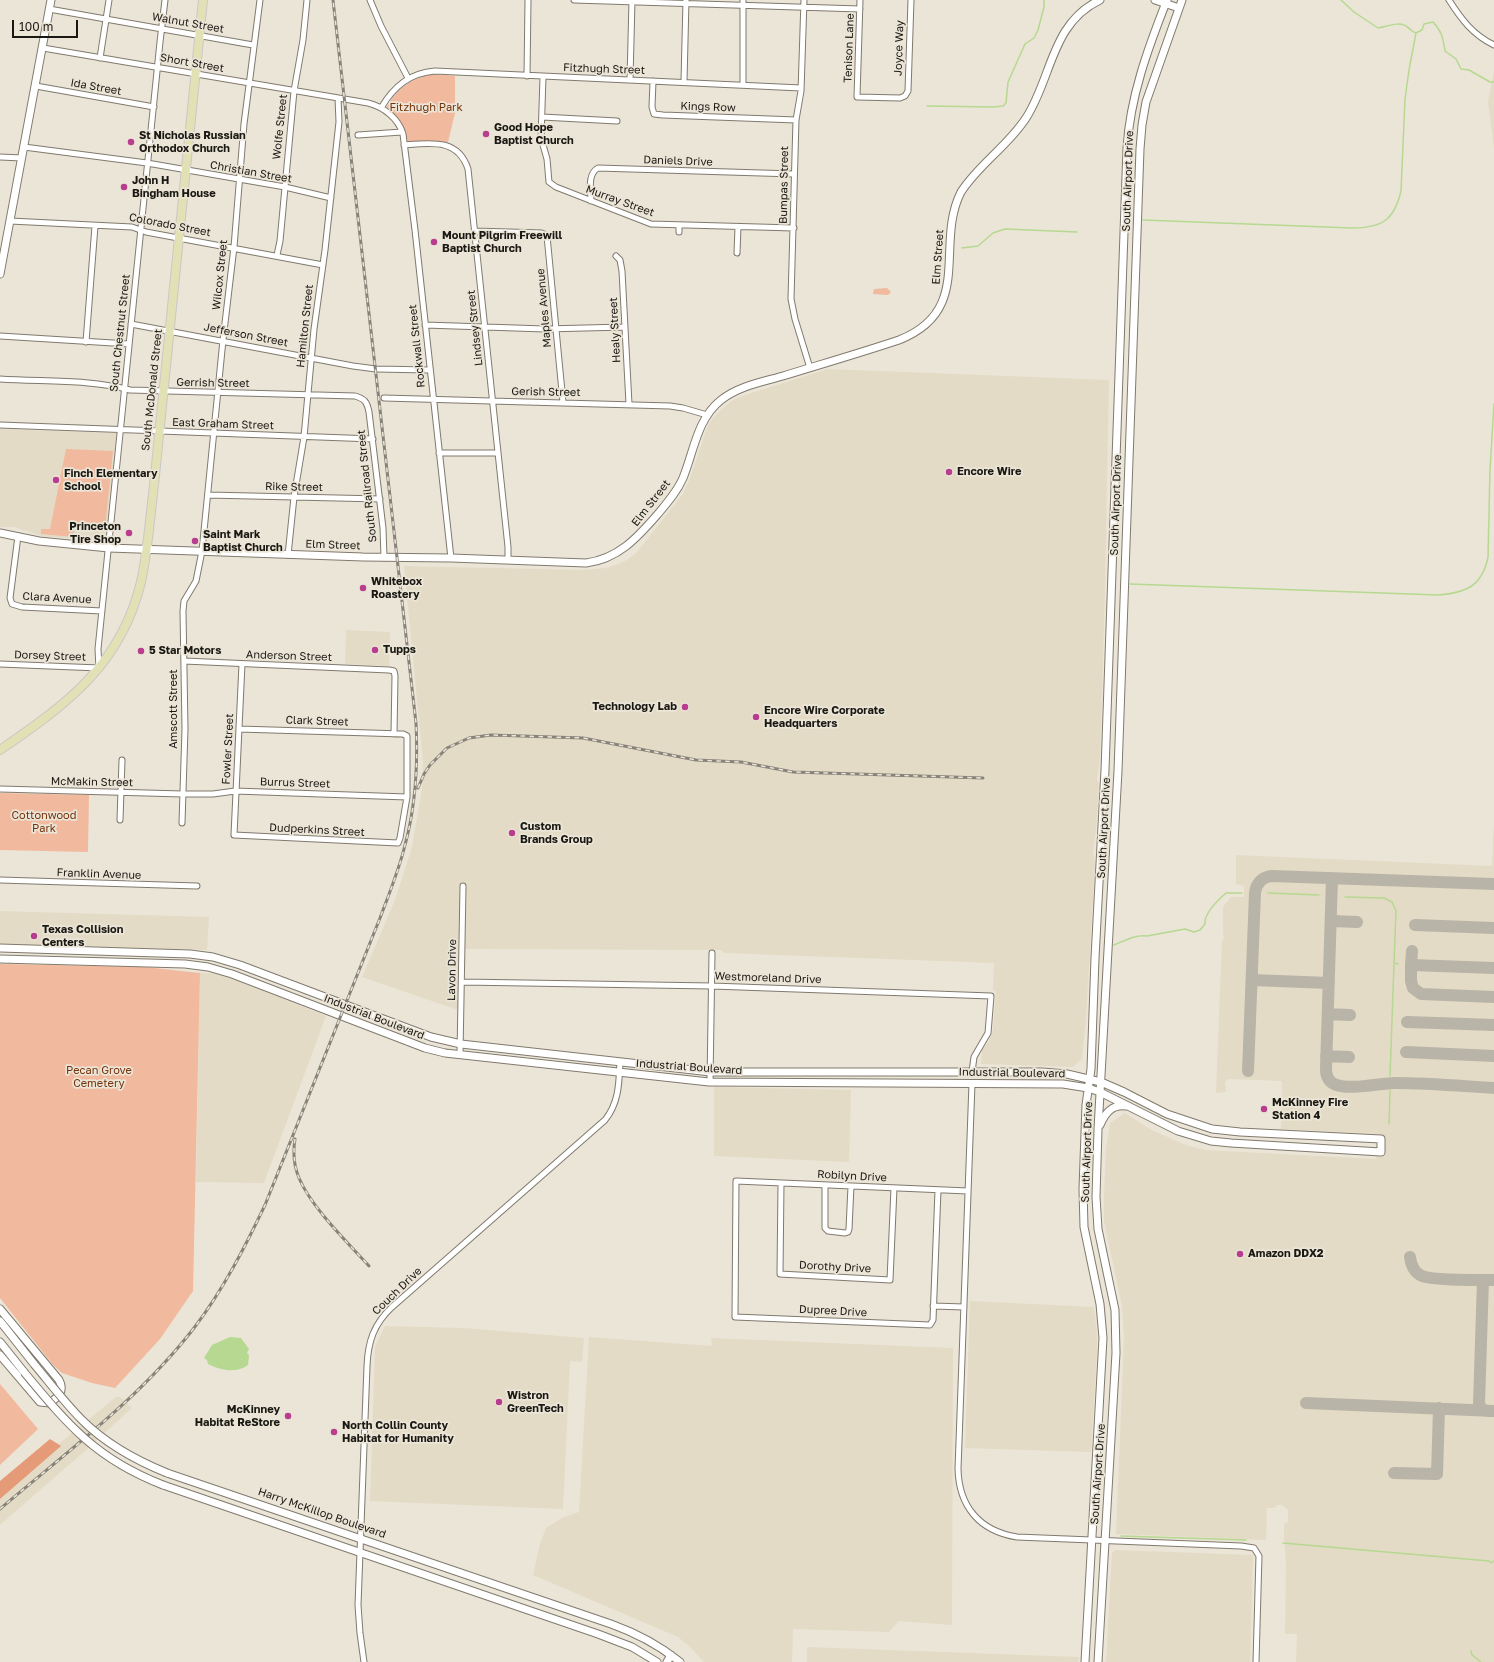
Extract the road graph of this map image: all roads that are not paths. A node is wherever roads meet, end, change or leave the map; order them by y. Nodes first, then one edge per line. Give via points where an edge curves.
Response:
1 (51, 0) edge
2 (109, 0) edge
3 (166, 0) edge
4 (203, 0) edge
5 (260, 0) edge
6 (307, 0) edge
7 (370, 0) edge
8 (528, 0) edge
9 (574, 0) edge
10 (804, 0) edge
11 (860, 0) edge
12 (911, 0) edge
13 (1100, 0) edge
14 (1155, 0) edge
15 (1182, 0) edge
16 (1449, 0) edge
17 (632, 1) edge
18 (686, 2) edge
19 (743, 2) edge
20 (1166, 2) edge
21 (804, 7) junction
22 (1179, 8) junction
23 (49, 9) junction
24 (860, 9) junction
25 (106, 20) junction
26 (161, 29) junction
27 (199, 36) junction
28 (253, 45) junction
29 (1494, 45) edge
30 (42, 48) junction
31 (100, 58) junction
32 (157, 68) junction
33 (195, 74) junction
34 (527, 76) junction
35 (543, 77) junction
36 (408, 78) junction
37 (630, 80) junction
38 (653, 81) junction
39 (684, 82) junction
40 (249, 83) junction
41 (743, 85) junction
42 (36, 86) junction
43 (801, 88) junction
44 (294, 91) junction
45 (857, 97) joint
46 (338, 98) junction
47 (154, 107) junction
48 (381, 108) junction
49 (542, 117) junction
50 (796, 120) junction
51 (617, 121) dead end
52 (402, 132) junction
53 (358, 136) dead end
54 (404, 145) junction
55 (24, 147) junction
56 (0, 157) edge
57 (22, 158) junction
58 (147, 163) junction
59 (186, 170) junction
60 (794, 174) junction
61 (239, 180) junction
62 (285, 188) junction
63 (331, 198) junction
64 (591, 202) junction
65 (10, 221) junction
66 (95, 226) junction
67 (679, 226) junction
68 (738, 227) junction
69 (794, 228) junction
70 (140, 230) junction
71 (475, 231) junction
72 (679, 232) dead end
73 (179, 238) junction
74 (234, 247) junction
75 (737, 253) dead end
76 (277, 256) junction
77 (616, 256) dead end
78 (323, 265) junction
79 (0, 274) edge
80 (131, 324) junction
81 (425, 325) junction
82 (485, 326) junction
83 (625, 327) junction
84 (556, 328) junction
85 (169, 331) junction
86 (0, 336) edge
87 (223, 340) junction
88 (86, 342) junction
89 (129, 344) junction
90 (311, 358) junction
91 (810, 368) junction
92 (430, 370) junction
93 (0, 379) edge
94 (125, 388) junction
95 (163, 391) junction
96 (218, 393) junction
97 (308, 395) junction
98 (384, 398) dead end
99 (433, 399) junction
100 (493, 400) junction
101 (563, 402) junction
102 (629, 404) junction
103 (369, 412) joint
104 (707, 415) junction
105 (0, 425) edge
106 (120, 429) junction
107 (159, 431) junction
108 (214, 434) junction
109 (304, 437) junction
110 (373, 439) junction
111 (439, 453) junction
112 (498, 453) junction
113 (208, 495) junction
114 (294, 497) junction
115 (380, 499) junction
116 (0, 533) edge
117 (18, 536) junction
118 (109, 548) junction
119 (147, 549) junction
120 (202, 552) junction
121 (288, 555) junction
122 (384, 558) junction
123 (451, 558) junction
124 (508, 560) junction
125 (102, 611) junction
126 (184, 661) junction
127 (0, 664) edge
128 (242, 664) junction
129 (99, 668) junction
130 (239, 729) junction
131 (394, 734) junction
132 (0, 750) edge
133 (122, 760) dead end
134 (1105, 770) junction
135 (1118, 771) junction
136 (0, 789) edge
137 (235, 791) junction
138 (121, 792) junction
139 (183, 794) junction
140 (407, 797) junction
141 (120, 820) dead end
142 (182, 823) dead end
143 (234, 835) joint
144 (0, 880) edge
145 (196, 886) dead end
146 (463, 886) dead end
147 (0, 948) edge
148 (26, 949) junction
149 (82, 951) junction
150 (95, 952) junction
151 (712, 953) dead end
152 (0, 959) edge
153 (26, 960) junction
154 (81, 962) junction
155 (95, 962) junction
156 (281, 982) junction
157 (462, 982) junction
158 (712, 986) junction
159 (279, 993) junction
160 (318, 995) junction
161 (461, 1044) junction
162 (460, 1054) junction
163 (620, 1062) junction
164 (710, 1072) junction
165 (844, 1072) junction
166 (972, 1072) junction
167 (620, 1073) junction
168 (1089, 1078) junction
169 (710, 1082) junction
170 (1101, 1082) junction
171 (844, 1083) junction
172 (972, 1083) junction
173 (1088, 1088) junction
174 (1100, 1092) junction
175 (1130, 1106) junction
176 (1098, 1129) junction
177 (736, 1181) joint
178 (781, 1183) junction
179 (825, 1184) junction
180 (851, 1186) junction
181 (894, 1188) junction
182 (938, 1190) junction
183 (968, 1191) junction
184 (1082, 1193) junction
185 (1096, 1194) junction
186 (933, 1306) junction
187 (964, 1307) junction
188 (0, 1309) edge
189 (0, 1321) edge
190 (0, 1342) edge
191 (0, 1355) edge
192 (1098, 1419) junction
193 (1112, 1421) junction
194 (360, 1538) junction
195 (1091, 1540) junction
196 (1104, 1540) junction
197 (360, 1552) junction
198 (530, 1597) junction
199 (526, 1609) junction
200 (672, 1655) junction
201 (364, 1662) edge
202 (657, 1662) edge
203 (667, 1662) edge
204 (680, 1662) edge
205 (1085, 1662) edge
206 (1098, 1662) edge
207 (1256, 1662) edge

1 - 23 main road
2 - 25 street
3 - 26 street, South Chestnut Street
4 - 27 main road, South McDonald Street
5 - 28 street, Wilcox Street
6 - 44 street, Wolfe Street
7 - 36 street
8 - 34 street
9 - 17 street
10 - 21 street, Bumpas Street
11 - 24 street, Tenison Lane
12 - 45 street, Joyce Way via 908,91 900,98
13 - 91 main road, Elm Street via 1081,12 1068,26 1025,120 961,192 952,220 950,268 946,290 932,318 905,338
14 - 20 main road
15 - 22 main road, South Airport Drive
16 - 29 street via 1468,27
17 - 18 street
17 - 37 street
18 - 19 street
18 - 39 street
19 - 21 street
19 - 41 street
20 - 22 main road
20 - 134 main road, South Airport Drive via 1134,94 1128,127
21 - 24 street
21 - 43 street, Bumpas Street
22 - 135 main road, South Airport Drive via 1152,81 1142,125
23 - 25 street, Walnut Street
23 - 30 main road
24 - 45 street, Tenison Lane
25 - 26 street, Walnut Street
25 - 31 street
26 - 27 street, Walnut Street
26 - 32 street, South Chestnut Street
27 - 28 street, Walnut Street
27 - 33 main road, South McDonald Street
28 - 40 street, Wilcox Street
30 - 31 street, Short Street
30 - 42 main road
31 - 32 street, Short Street
32 - 33 street, Short Street
32 - 47 street, South Chestnut Street
33 - 40 street, Short Street
33 - 59 main road, South McDonald Street
34 - 35 street, Fitzhugh Street
34 - 36 street, Fitzhugh Street via 435,71
35 - 37 street, Fitzhugh Street
35 - 49 street, Murray Street
36 - 48 street, Fitzhugh Street via 392,92
37 - 38 street, Fitzhugh Street
38 - 39 street, Fitzhugh Street
38 - 50 street, Kings Row via 654,114
39 - 41 street, Fitzhugh Street
40 - 44 street, Short Street
40 - 61 street, Wilcox Street
41 - 43 street, Fitzhugh Street
42 - 47 street, Ida Street
42 - 55 main road
43 - 50 street, Bumpas Street
44 - 46 street, Short Street
44 - 62 street, Wolfe Street
46 - 48 street, Rockwall Street
46 - 63 street, Hamilton Street via 339,122
47 - 58 street, South Chestnut Street
48 - 52 street, Rockwall Street via 392,116
49 - 51 street
49 - 64 street, Murray Street via 541,143 548,159 550,182 556,188
50 - 60 street, Bumpas Street
52 - 53 street
52 - 54 street, Rockwall Street
54 - 71 street, Lindsey Street via 438,143 450,147 462,157 468,173
54 - 81 street, Rockwall Street
55 - 57 main road
55 - 58 street, Christian Street
56 - 57 street
57 - 65 main road
58 - 59 street, Christian Street
58 - 70 street, South Chestnut Street
59 - 61 street, Christian Street
59 - 73 main road, South McDonald Street
60 - 64 street, Daniels Drive via 598,168 591,176
60 - 69 street, Bumpas Street
61 - 62 street, Christian Street
61 - 74 street, Wilcox Street
62 - 63 street, Christian Street
62 - 76 street, Wolfe Street
63 - 78 street, Hamilton Street
64 - 67 street, Murray Street via 651,224
65 - 66 street, Colorado Street
65 - 79 main road
66 - 70 street, Colorado Street via 132,227
66 - 88 street
67 - 68 street, Murray Street
67 - 72 street
68 - 69 street, Murray Street
68 - 75 street
69 - 91 street, Bumpas Street via 791,299
70 - 73 street, Colorado Street
70 - 80 street, South Chestnut Street
71 - 82 street, Lindsey Street
71 - 84 street, Maples Avenue via 546,235
73 - 74 street, Colorado Street
73 - 85 main road, South McDonald Street
74 - 76 street, Colorado Street
74 - 87 street, Wilcox Street
76 - 78 street, Colorado Street
77 - 83 street, Healy Street via 620,260 622,271
78 - 90 street, Hamilton Street
80 - 85 street, Jefferson Street
80 - 89 street, South Chestnut Street
81 - 82 street
81 - 92 street, Rockwall Street
82 - 84 street
82 - 100 street, Lindsey Street
83 - 84 street
83 - 102 street, Healy Street
84 - 101 street, Maples Avenue
85 - 87 street, Jefferson Street
85 - 95 main road, South McDonald Street
86 - 88 street
87 - 90 street, Jefferson Street
87 - 96 street, Wilcox Street
88 - 89 street
89 - 94 street, South Chestnut Street
90 - 92 street, Jefferson Street via 376,369
90 - 97 street, Hamilton Street
91 - 104 main road, Elm Street via 736,391 720,401
92 - 99 street, Rockwall Street
93 - 94 street, Gerrish Street via 102,384
94 - 95 street, Gerrish Street
94 - 106 street, South Chestnut Street
95 - 96 street, Gerrish Street
95 - 107 main road, South McDonald Street
96 - 97 street, Gerrish Street
96 - 108 street, Wilcox Street
97 - 103 street, Gerrish Street via 362,398 366,401
97 - 109 street, Hamilton Street
98 - 99 street, Gerish Street
99 - 100 street, Gerish Street
99 - 111 street, Rockwall Street
100 - 101 street, Gerish Street
100 - 112 street, Lindsey Street
101 - 102 street, Gerish Street
102 - 104 street, Gerish Street via 676,407
103 - 110 street, South Railroad Street
104 - 124 main road, Elm Street via 676,491 629,545 610,556 591,562
105 - 106 street, East Graham Street
106 - 107 street, East Graham Street
106 - 118 street, South Chestnut Street
107 - 108 street, East Graham Street
107 - 119 main road, South McDonald Street
108 - 109 street, East Graham Street
108 - 113 street, Wilcox Street
109 - 110 street, East Graham Street
109 - 114 street, Hamilton Street
110 - 115 street, South Railroad Street
111 - 112 street
111 - 123 street, Rockwall Street
112 - 124 street, Lindsey Street
113 - 114 street, Rike Street
113 - 120 street, Wilcox Street
114 - 115 street, Rike Street
114 - 121 street, Hamilton Street
115 - 122 street, South Railroad Street
116 - 117 main road, Elm Street
117 - 118 main road, Elm Street via 39,541
117 - 125 street, Clara Avenue via 10,598 12,604 22,607
118 - 119 main road, Elm Street
118 - 125 street, South Chestnut Street
119 - 120 main road, Elm Street
119 - 129 main road, South McDonald Street via 131,612
120 - 121 main road, Elm Street
120 - 126 street, Amscott Street via 196,581 184,601
121 - 122 main road, Elm Street
122 - 123 main road, Elm Street
123 - 124 main road, Elm Street
125 - 129 street, South Chestnut Street
126 - 128 street, Anderson Street
126 - 139 street, Amscott Street
127 - 129 street, Dorsey Street
128 - 130 street, Fowler Street
128 - 131 street, Anderson Street via 394,671
129 - 132 main road, South McDonald Street via 68,700 35,727
130 - 131 street, Clark Street
130 - 137 street, Fowler Street
131 - 140 street via 403,734 408,740
133 - 138 street
134 - 135 main road
134 - 168 main road, South Airport Drive
135 - 170 main road, South Airport Drive
136 - 138 street, McMakin Street
137 - 139 street, Burrus Street
137 - 140 street, Burrus Street
137 - 143 street, Fowler Street
138 - 139 street, McMakin Street
138 - 141 street
139 - 142 street, Amscott Street
140 - 143 street, Dudperkins Street via 398,843
144 - 145 street, Franklin Avenue
146 - 157 street, Lavon Drive
147 - 148 main road, Industrial Boulevard
148 - 149 main road, Industrial Boulevard
148 - 153 main road
149 - 150 main road, Industrial Boulevard
149 - 154 main road
150 - 155 main road
150 - 156 main road, Industrial Boulevard via 202,955 230,962
151 - 158 street
152 - 153 main road, Industrial Boulevard
153 - 154 main road, Industrial Boulevard
154 - 155 main road, Industrial Boulevard
155 - 159 main road, Industrial Boulevard via 200,965 226,971
156 - 159 main road
156 - 160 main road, Industrial Boulevard
157 - 158 street, Westmoreland Drive
157 - 161 street, Lavon Drive
158 - 164 street
158 - 166 street, Westmoreland Drive via 991,996 988,1033 974,1058
159 - 160 main road via 290,993 309,999
159 - 162 main road, Industrial Boulevard via 425,1048
160 - 161 main road, Industrial Boulevard via 418,1034
161 - 162 street, Lavon Drive
161 - 163 main road, Industrial Boulevard
162 - 167 main road, Industrial Boulevard
163 - 164 main road, Industrial Boulevard
163 - 167 street, Couch Drive
164 - 165 main road, Industrial Boulevard
164 - 169 street
165 - 166 main road, Industrial Boulevard
165 - 171 main road
166 - 168 main road, Industrial Boulevard via 1047,1072
166 - 172 main road
167 - 169 main road, Industrial Boulevard
167 - 194 street, Couch Drive via 616,1101 605,1120 384,1314 374,1329 366,1366
168 - 170 main road, Industrial Boulevard
168 - 173 main road, South Airport Drive
169 - 171 main road, Industrial Boulevard
170 - 174 main road, South Airport Drive
170 - 175 main road, Industrial Boulevard via 1167,1114 1212,1129 1381,1139 1381,1152 1211,1141 1170,1128
171 - 172 main road, Industrial Boulevard
172 - 173 main road, Industrial Boulevard via 1051,1083
172 - 183 street
173 - 174 main road, Industrial Boulevard
173 - 184 main road, South Airport Drive
174 - 175 main road, Industrial Boulevard
174 - 176 main road, South Airport Drive
175 - 176 main road via 1116,1106 1110,1110 1103,1117
176 - 185 main road, South Airport Drive
177 - 178 street, Robilyn Drive
177 - 186 street, Dupree Drive via 735,1317 927,1326 932,1322
178 - 179 street, Robilyn Drive
178 - 181 street, Dorothy Drive via 780,1274 890,1280
179 - 180 street, Robilyn Drive
179 - 180 street via 825,1228 828,1232 845,1233 849,1230
180 - 181 street, Robilyn Drive
181 - 182 street, Robilyn Drive
182 - 183 street, Robilyn Drive
182 - 186 street, Dupree Drive
183 - 187 street
184 - 185 main road
184 - 192 main road, South Airport Drive via 1085,1233 1101,1311 1103,1338
185 - 193 main road, South Airport Drive via 1098,1229 1115,1317 1116,1353
186 - 187 street
187 - 195 street via 958,1469 960,1487 966,1504 981,1522 1002,1533 1028,1538
188 - 191 main road via 59,1380 62,1385 61,1392 50,1403 40,1402
189 - 194 main road, Harry McKillop Boulevard, bridge via 75,1412 100,1436 129,1455 167,1473
190 - 197 main road, bridge via 61,1416 98,1450 132,1472 163,1485
192 - 193 main road
192 - 195 main road, South Airport Drive
193 - 196 main road, South Airport Drive
194 - 197 street, Couch Drive
194 - 198 main road, Harry McKillop Boulevard
195 - 196 street
195 - 205 main road, South Airport Drive
196 - 206 main road, South Airport Drive
196 - 207 street via 1250,1546 1256,1549 1259,1556
197 - 199 main road
197 - 201 street, Couch Drive via 358,1612
198 - 199 main road
198 - 200 main road, Harry McKillop Boulevard via 622,1628
199 - 202 main road via 620,1642
200 - 203 main road
200 - 204 main road, Harry McKillop Boulevard

